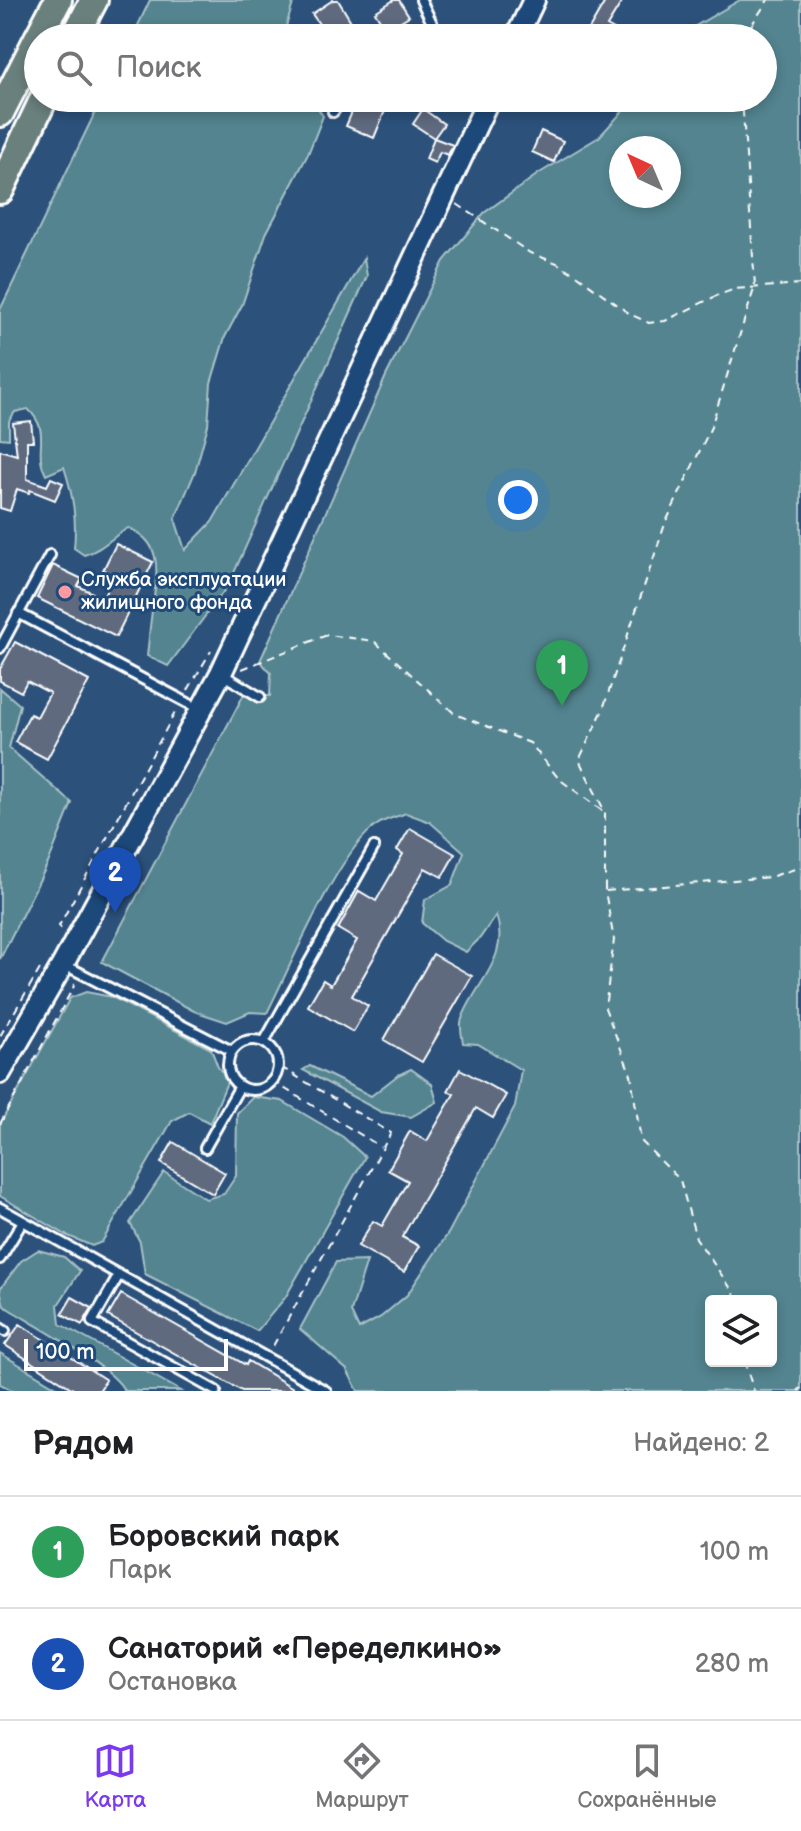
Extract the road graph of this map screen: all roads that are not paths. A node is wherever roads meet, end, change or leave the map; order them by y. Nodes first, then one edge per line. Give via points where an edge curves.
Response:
1 (58, 0) edge
2 (94, 0) edge
3 (421, 0) edge
4 (534, 0) edge
5 (45, 24) edge
6 (81, 24) edge
7 (431, 24) edge
8 (523, 24) edge
9 (24, 66) edge
10 (37, 112) edge
11 (483, 112) edge
12 (0, 113) edge
13 (0, 190) edge
14 (50, 555) dead end
15 (18, 613) junction
16 (0, 648) edge
17 (229, 672) junction
18 (260, 697) dead end
19 (202, 711) junction
20 (374, 847) dead end
21 (63, 964) junction
22 (264, 1042) junction
23 (232, 1051) junction
24 (0, 1073) edge
25 (240, 1086) junction
26 (205, 1148) dead end
27 (0, 1208) edge
28 (23, 1221) junction
29 (0, 1259) edge
30 (119, 1275) junction
31 (216, 1391) edge
32 (326, 1391) edge

1 - 5 main road
2 - 6 main road
3 - 7 lane
4 - 8 street
9 - 12 main road
10 - 13 main road
11 - 17 street
14 - 15 lane
15 - 16 lane
15 - 19 lane
17 - 18 lane
17 - 19 street
19 - 21 street
20 - 22 lane
21 - 23 lane
21 - 24 street
22 - 23 lane via 245,1041
22 - 25 lane via 274,1050 279,1066 272,1081 258,1090
23 - 25 lane via 228,1067
25 - 26 lane
27 - 28 lane
28 - 29 lane
28 - 30 lane
30 - 31 lane via 92,1322
30 - 32 lane

